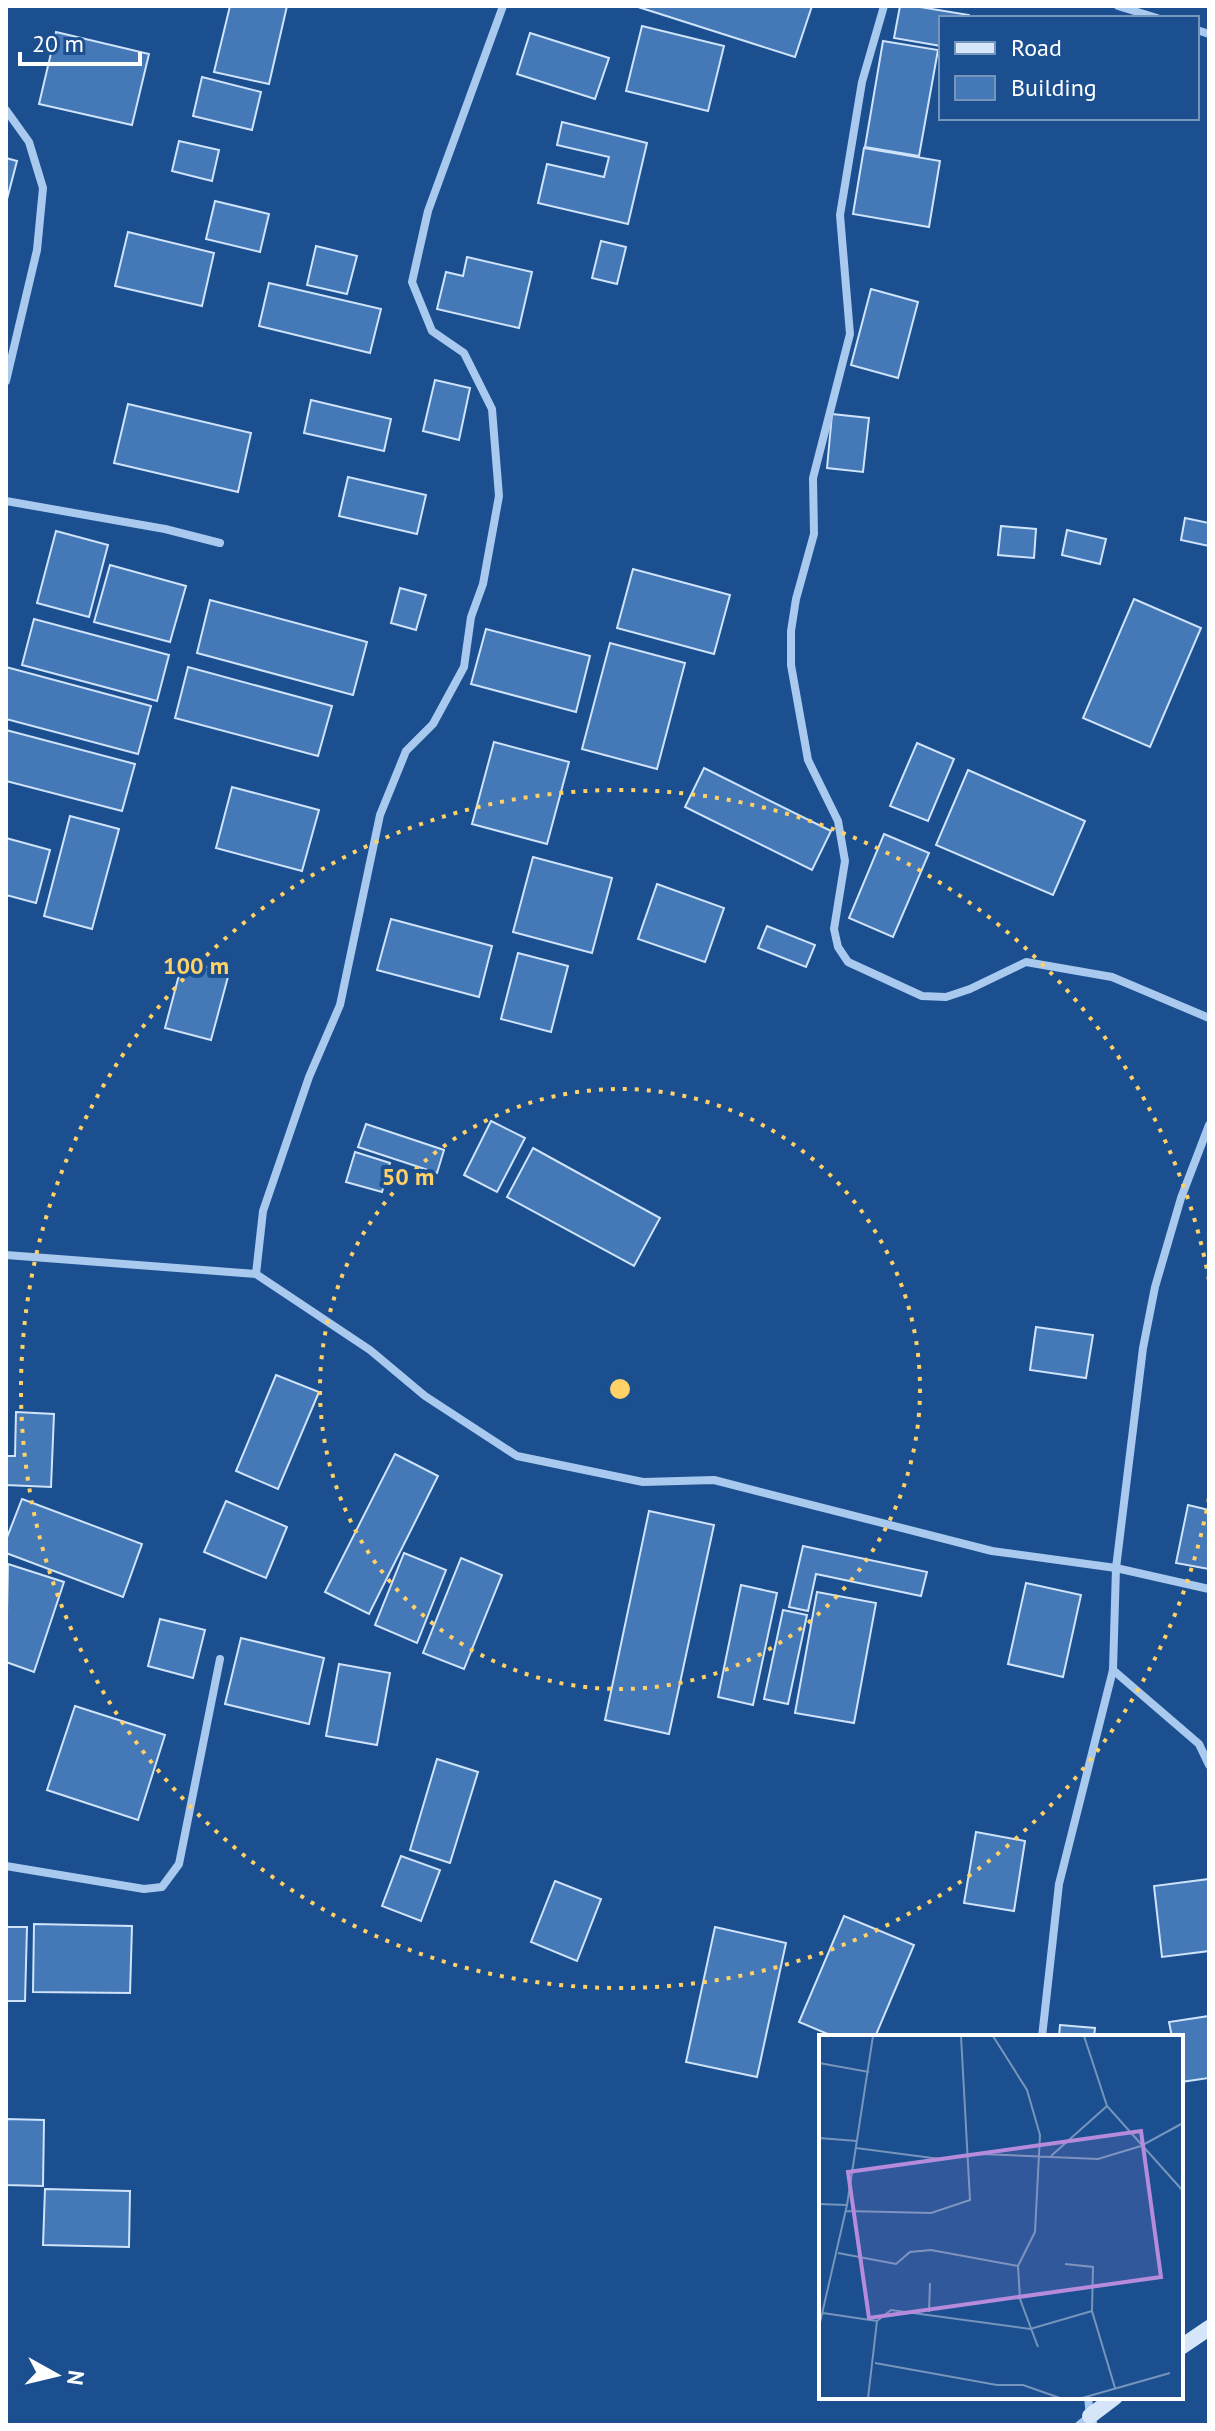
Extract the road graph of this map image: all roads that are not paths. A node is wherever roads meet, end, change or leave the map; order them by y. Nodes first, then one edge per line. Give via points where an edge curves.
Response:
1 (503, 6) edge
2 (884, 6) edge
3 (1118, 6) edge
4 (1150, 16) edge
5 (6, 110) edge
6 (6, 381) edge
7 (6, 501) edge
8 (220, 543) dead end
9 (1209, 1018) edge
10 (1209, 1125) edge
11 (6, 1255) edge
12 (256, 1274) junction
13 (1116, 1568) junction
14 (1209, 1589) edge
15 (220, 1659) dead end
16 (1113, 1670) junction
17 (1209, 1765) edge
18 (6, 1866) edge
19 (1042, 2035) edge
20 (1209, 2328) edge
21 (1183, 2346) edge
22 (1088, 2399) edge
23 (1113, 2399) edge
24 (1088, 2422) edge

1 - 12 street via 428,211 412,282 432,331 464,353 492,409 499,496 483,584 471,617 464,667 433,724 406,751 380,815 340,1005 263,1211
2 - 9 street via 862,82 840,215 850,334 813,478 814,534 791,631 791,665 808,760 838,821 845,861 834,929 838,947 848,962 922,996 946,997 1026,962 1112,977
3 - 4 street
5 - 6 street via 29,142 43,188 37,250
7 - 8 street
10 - 13 street via 1155,1287
11 - 12 street
12 - 13 street via 517,1456 643,1482 714,1480 992,1551
13 - 14 street
13 - 16 street
15 - 18 street via 179,1864 162,1887 144,1889
16 - 17 street via 1199,1744
16 - 19 street via 1059,1884
20 - 21 street
22 - 24 street
23 - 24 street

